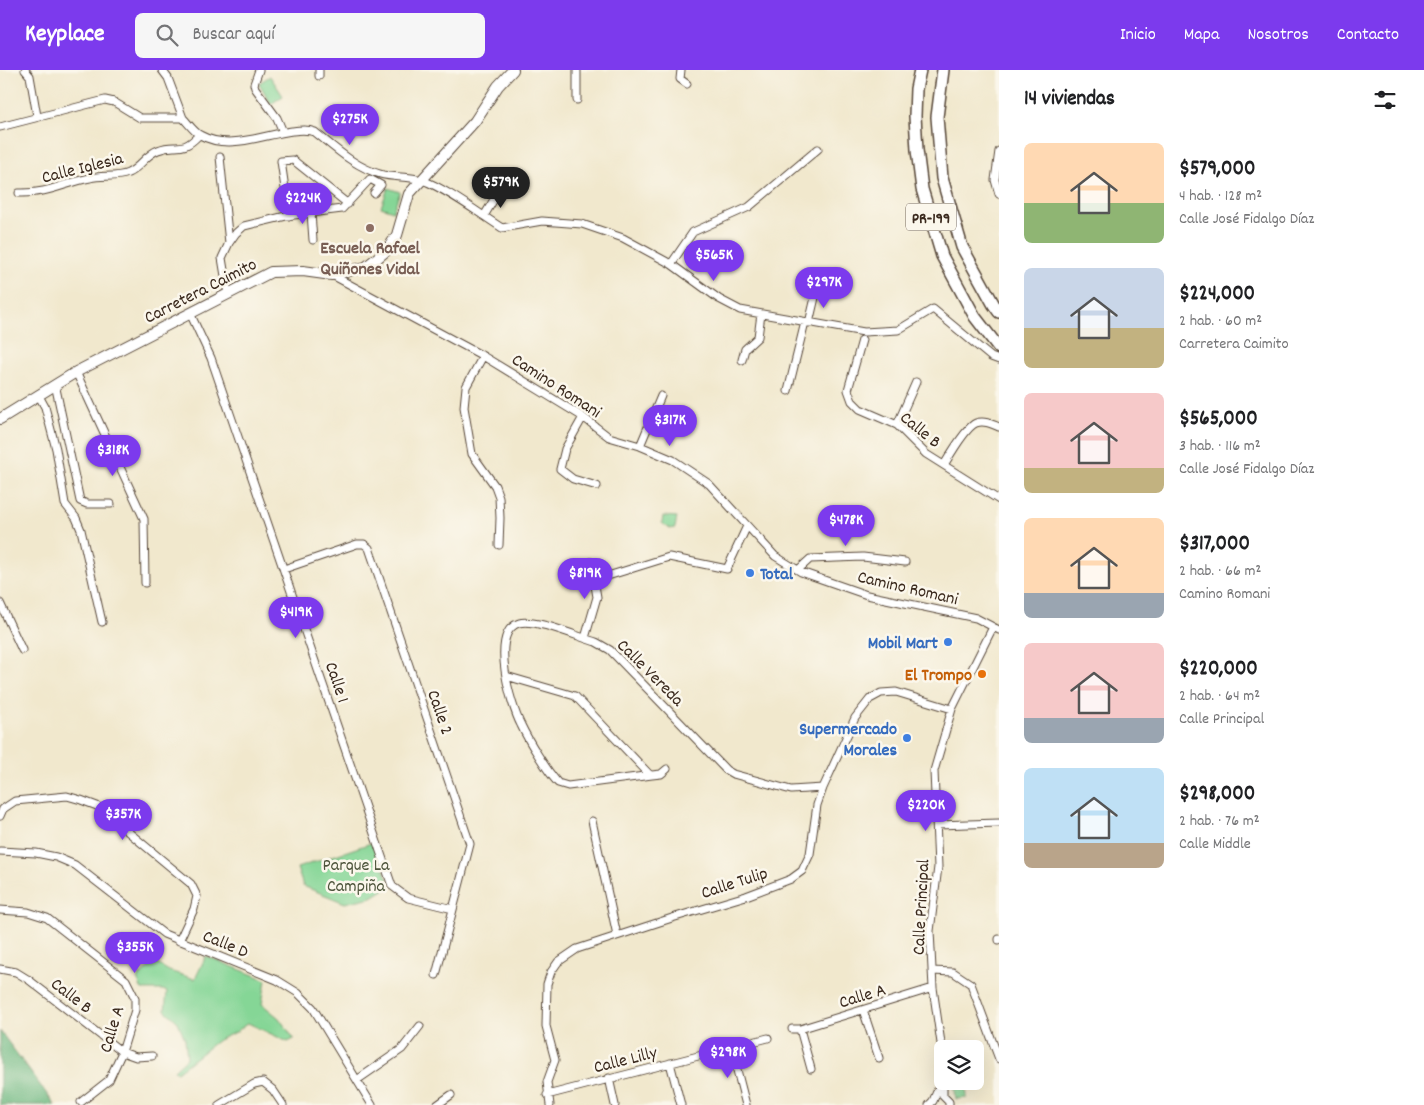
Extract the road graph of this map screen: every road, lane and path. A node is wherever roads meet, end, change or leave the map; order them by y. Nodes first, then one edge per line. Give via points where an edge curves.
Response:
1 (25, 70) edge
2 (162, 70) edge
3 (258, 70) edge
4 (513, 70) edge
5 (577, 70) edge
6 (681, 70) edge
7 (920, 70) edge
8 (943, 70) edge
9 (686, 84) dead end
10 (577, 100) dead end
11 (37, 116) junction
12 (183, 118) junction
13 (0, 127) edge
14 (283, 132) junction
15 (199, 135) junction
16 (818, 149) dead end
17 (999, 151) edge
18 (220, 157) dead end
19 (422, 180) junction
20 (499, 191) dead end
21 (19, 193) dead end
22 (374, 193) dead end
23 (999, 194) edge
24 (348, 204) junction
25 (311, 213) junction
26 (289, 216) junction
27 (484, 216) junction
28 (312, 240) dead end
29 (229, 243) junction
30 (671, 264) junction
31 (332, 276) junction
32 (818, 289) dead end
33 (228, 294) junction
34 (999, 312) edge
35 (190, 313) junction
36 (761, 314) junction
37 (807, 323) junction
38 (862, 340) dead end
39 (999, 348) edge
40 (483, 356) junction
41 (742, 360) dead end
42 (999, 360) edge
43 (76, 372) junction
44 (916, 382) dead end
45 (55, 384) junction
46 (788, 391) dead end
47 (38, 396) junction
48 (661, 396) dead end
49 (583, 417) junction
50 (0, 419) edge
51 (897, 425) junction
52 (999, 428) edge
53 (640, 446) junction
54 (944, 465) junction
55 (597, 486) dead end
56 (999, 500) edge
57 (111, 504) dead end
58 (747, 526) junction
59 (499, 545) dead end
60 (591, 562) dead end
61 (905, 562) dead end
62 (284, 569) junction
63 (798, 570) junction
64 (612, 575) dead end
65 (145, 583) dead end
66 (0, 603) edge
67 (102, 622) dead end
68 (996, 628) edge
69 (585, 638) junction
70 (22, 650) dead end
71 (506, 676) junction
72 (952, 709) junction
73 (667, 769) dead end
74 (650, 776) junction
75 (823, 788) junction
76 (0, 816) edge
77 (592, 821) dead end
78 (999, 823) edge
79 (937, 825) junction
80 (0, 851) edge
81 (0, 910) edge
82 (453, 910) junction
83 (617, 935) junction
84 (179, 941) junction
85 (0, 969) edge
86 (932, 971) junction
87 (436, 975) dead end
88 (933, 988) junction
89 (863, 1010) junction
90 (420, 1026) dead end
91 (792, 1029) dead end
92 (800, 1029) junction
93 (768, 1038) dead end
94 (941, 1040) edge
95 (996, 1041) edge
96 (731, 1047) junction
97 (122, 1052) junction
98 (152, 1056) dead end
99 (879, 1058) dead end
100 (999, 1059) edge
101 (670, 1063) junction
102 (811, 1069) dead end
103 (609, 1078) junction
104 (357, 1080) junction
105 (938, 1090) edge
106 (943, 1090) edge
107 (548, 1094) junction
108 (451, 1095) dead end
109 (81, 1102) dead end
110 (220, 1105) edge
111 (282, 1105) edge
112 (372, 1105) edge
113 (436, 1105) edge
114 (550, 1105) edge
115 (615, 1105) edge
116 (681, 1105) edge
117 (746, 1105) edge
118 (929, 1105) edge
119 (949, 1105) edge

1 - 11 street via 30,76
2 - 12 street
3 - 14 street via 255,88
4 - 19 street, Carretera Caimito via 475,121
5 - 10 street
6 - 9 street via 680,79
7 - 39 main road, PR-199 via 915,116 922,189 942,256 975,317
8 - 34 main road, PR-199 via 937,117 942,178 962,247
11 - 12 street via 105,100 140,118
11 - 13 street
12 - 15 street
14 - 15 street via 240,142
14 - 19 street via 315,132 350,160 372,172
15 - 21 street, Calle Iglesia via 189,145 151,153 126,174 90,177 36,194
16 - 30 street via 749,207 693,232
17 - 23 street via 995,180
18 - 29 street
19 - 27 street
19 - 31 street, Carretera Caimito via 409,194 397,235 386,250 366,267
20 - 27 street
22 - 24 street via 381,185 370,179
24 - 25 street via 342,209
24 - 26 street via 293,160 281,161
25 - 26 street
25 - 28 street
26 - 29 street via 244,226
27 - 30 street via 502,228 542,221 582,224 622,238
29 - 33 street via 222,258
30 - 36 street via 719,299 740,310
31 - 33 street, Carretera Caimito via 303,271 271,272
31 - 40 street, Camino Romani
32 - 37 street
33 - 35 street, Carretera Caimito
35 - 43 street, Carretera Caimito
35 - 62 street, Calle 1 via 211,358
36 - 37 street
36 - 41 street via 758,337 745,349
37 - 42 street via 864,332 898,330 933,309 991,357
37 - 46 street
38 - 51 street, Calle B via 848,390 852,401
40 - 49 street, Camino Romani
40 - 59 street via 466,388 464,407 472,454 499,496
43 - 45 street, Carretera Caimito
43 - 65 street via 144,519
44 - 51 street
45 - 47 street, Carretera Caimito
45 - 57 street via 80,501
47 - 50 street, Carretera Caimito
47 - 67 street via 45,408 56,449 65,504 81,530
48 - 53 street
49 - 53 street, Camino Romani via 609,437
49 - 55 street via 565,449 560,469 573,479
51 - 54 street, Calle B via 926,454
52 - 54 street via 988,422 975,423
53 - 58 street, Camino Romani via 673,460 709,484
54 - 56 street, Calle B
58 - 63 street, Camino Romani via 775,556
58 - 64 street via 727,569 669,557
60 - 69 street via 597,597
61 - 63 street via 863,557 810,559
62 - 82 street, Calle 1 via 392,886 408,898
62 - 82 street, Calle 2 via 357,544 369,548 470,844
63 - 68 street, Camino Romani via 867,595 976,618
66 - 70 street
68 - 72 street, Calle Principal
69 - 71 street, Calle Vereda via 530,621 516,624 506,634 504,642
69 - 75 street, Calle Vereda via 610,650 726,770 791,790
71 - 74 street via 575,696
71 - 74 street, Calle Vereda via 521,725 558,783 568,786
72 - 75 street, Calle Tulip via 896,692 881,693 870,699 855,718
72 - 79 street, Calle Principal via 934,770
73 - 74 street, Calle Vereda
75 - 83 street, Calle Tulip via 817,805 810,854 802,870 791,879
76 - 84 street via 3,809 15,801 67,796 97,806 192,884 196,903
77 - 83 street
78 - 79 street
79 - 86 street, Calle Principal via 938,867 930,931
80 - 84 street, Calle D via 36,853 75,865 164,934
81 - 97 street, Calle A via 28,912 47,918 126,980 135,998 135,1010
82 - 87 street, Calle 2
83 - 107 street, Calle Tulip via 577,949 558,962 551,972 546,1026 555,1060 546,1082
84 - 104 street, Calle D via 277,980 298,993 312,1008
85 - 97 street, Calle B via 16,972 29,980
86 - 88 street, Calle Principal
86 - 95 street via 953,972 972,984
88 - 89 street, Calle A
88 - 94 street, Calle Principal
89 - 92 street, Calle A
89 - 99 street
90 - 104 street via 402,1049
91 - 92 street, Calle A
92 - 102 street
93 - 96 street, Calle Lilly
95 - 100 street
96 - 101 street, Calle Lilly
96 - 117 street
97 - 98 street, Calle B via 136,1057
97 - 109 street, Calle A via 109,1080
101 - 103 street, Calle Lilly
101 - 116 street
103 - 107 street, Calle Lilly
103 - 115 street
104 - 112 street, Calle D
105 - 118 street
106 - 119 street
107 - 114 street, Calle Tulip
108 - 113 street
110 - 111 street via 263,1082 273,1090

